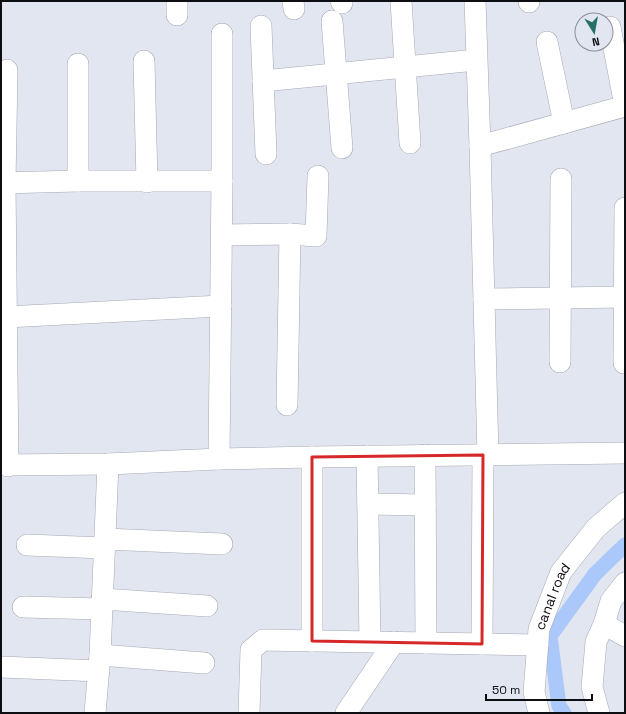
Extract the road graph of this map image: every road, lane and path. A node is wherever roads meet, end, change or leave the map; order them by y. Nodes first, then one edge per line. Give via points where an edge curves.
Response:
1 (401, 1) edge
2 (475, 1) edge
3 (338, 8) edge
4 (261, 26) dead end
5 (222, 34) dead end
6 (547, 42) dead end
7 (614, 48) edge
8 (476, 60) junction
9 (144, 61) dead end
10 (78, 64) dead end
11 (406, 68) junction
12 (7, 70) dead end
13 (336, 74) junction
14 (263, 81) junction
15 (625, 106) edge
16 (564, 123) junction
17 (410, 143) dead end
18 (480, 146) junction
19 (342, 148) dead end
20 (266, 154) dead end
21 (318, 176) dead end
22 (561, 179) dead end
23 (78, 181) junction
24 (222, 181) junction
25 (147, 182) junction
26 (3, 183) edge
27 (625, 208) edge
28 (3, 227) edge
29 (290, 234) junction
30 (222, 235) junction
31 (4, 279) edge
32 (624, 296) edge
33 (560, 298) junction
34 (484, 299) junction
35 (221, 306) junction
36 (5, 325) edge
37 (560, 362) dead end
38 (624, 363) edge
39 (4, 379) edge
40 (287, 405) dead end
41 (625, 453) edge
42 (425, 455) junction
43 (485, 455) junction
44 (367, 456) junction
45 (312, 457) junction
46 (219, 459) junction
47 (108, 464) junction
48 (5, 466) edge
49 (625, 503) edge
50 (368, 504) junction
51 (425, 505) junction
52 (105, 543) junction
53 (222, 544) dead end
54 (27, 545) dead end
55 (625, 583) edge
56 (102, 604) junction
57 (207, 606) dead end
58 (23, 607) dead end
59 (604, 624) junction
60 (625, 636) edge
61 (312, 640) junction
62 (370, 641) junction
63 (394, 642) junction
64 (426, 643) junction
65 (482, 644) junction
66 (538, 645) junction
67 (100, 663) junction
68 (204, 663) dead end
69 (1, 667) edge
70 (355, 710) edge
71 (538, 712) edge
72 (96, 713) edge
73 (99, 713) edge
74 (249, 713) edge
75 (599, 713) edge

1 - 11 street
2 - 8 street
3 - 13 street
4 - 14 street
5 - 24 street
6 - 16 street
7 - 15 street
8 - 11 street
8 - 18 street
9 - 25 street
10 - 23 street
11 - 13 street
11 - 17 street
12 - 26 street
13 - 14 street
13 - 19 street
14 - 20 street
15 - 16 street
16 - 18 street
18 - 34 street
21 - 29 street via 316,236
22 - 33 street
23 - 25 street
23 - 26 street
24 - 25 street
24 - 30 street
26 - 28 street
27 - 32 street
28 - 31 street
29 - 30 street
29 - 40 street
30 - 35 street
31 - 36 street
32 - 33 street
32 - 38 street
33 - 34 street
33 - 37 street
34 - 43 street
35 - 36 street
35 - 46 street
36 - 39 street
39 - 48 street
41 - 43 street
42 - 43 street
42 - 44 street
42 - 51 street
43 - 65 street
44 - 45 street
44 - 50 street
45 - 46 street
45 - 61 street
46 - 47 street
47 - 48 street
47 - 52 street
49 - 66 street, canal road via 596,528 561,572 539,629
50 - 51 street
50 - 62 street
51 - 64 street
52 - 53 street
52 - 54 street
52 - 56 street
55 - 59 street via 611,601
56 - 57 street
56 - 58 street
56 - 67 street
59 - 60 street
59 - 75 street via 596,642 592,687
61 - 62 street
61 - 74 street via 263,640 251,650
62 - 63 street
63 - 64 street
63 - 70 street
64 - 65 street
65 - 66 street
66 - 71 street, canal road via 534,692
67 - 68 street
67 - 69 street
67 - 72 street
72 - 73 street

